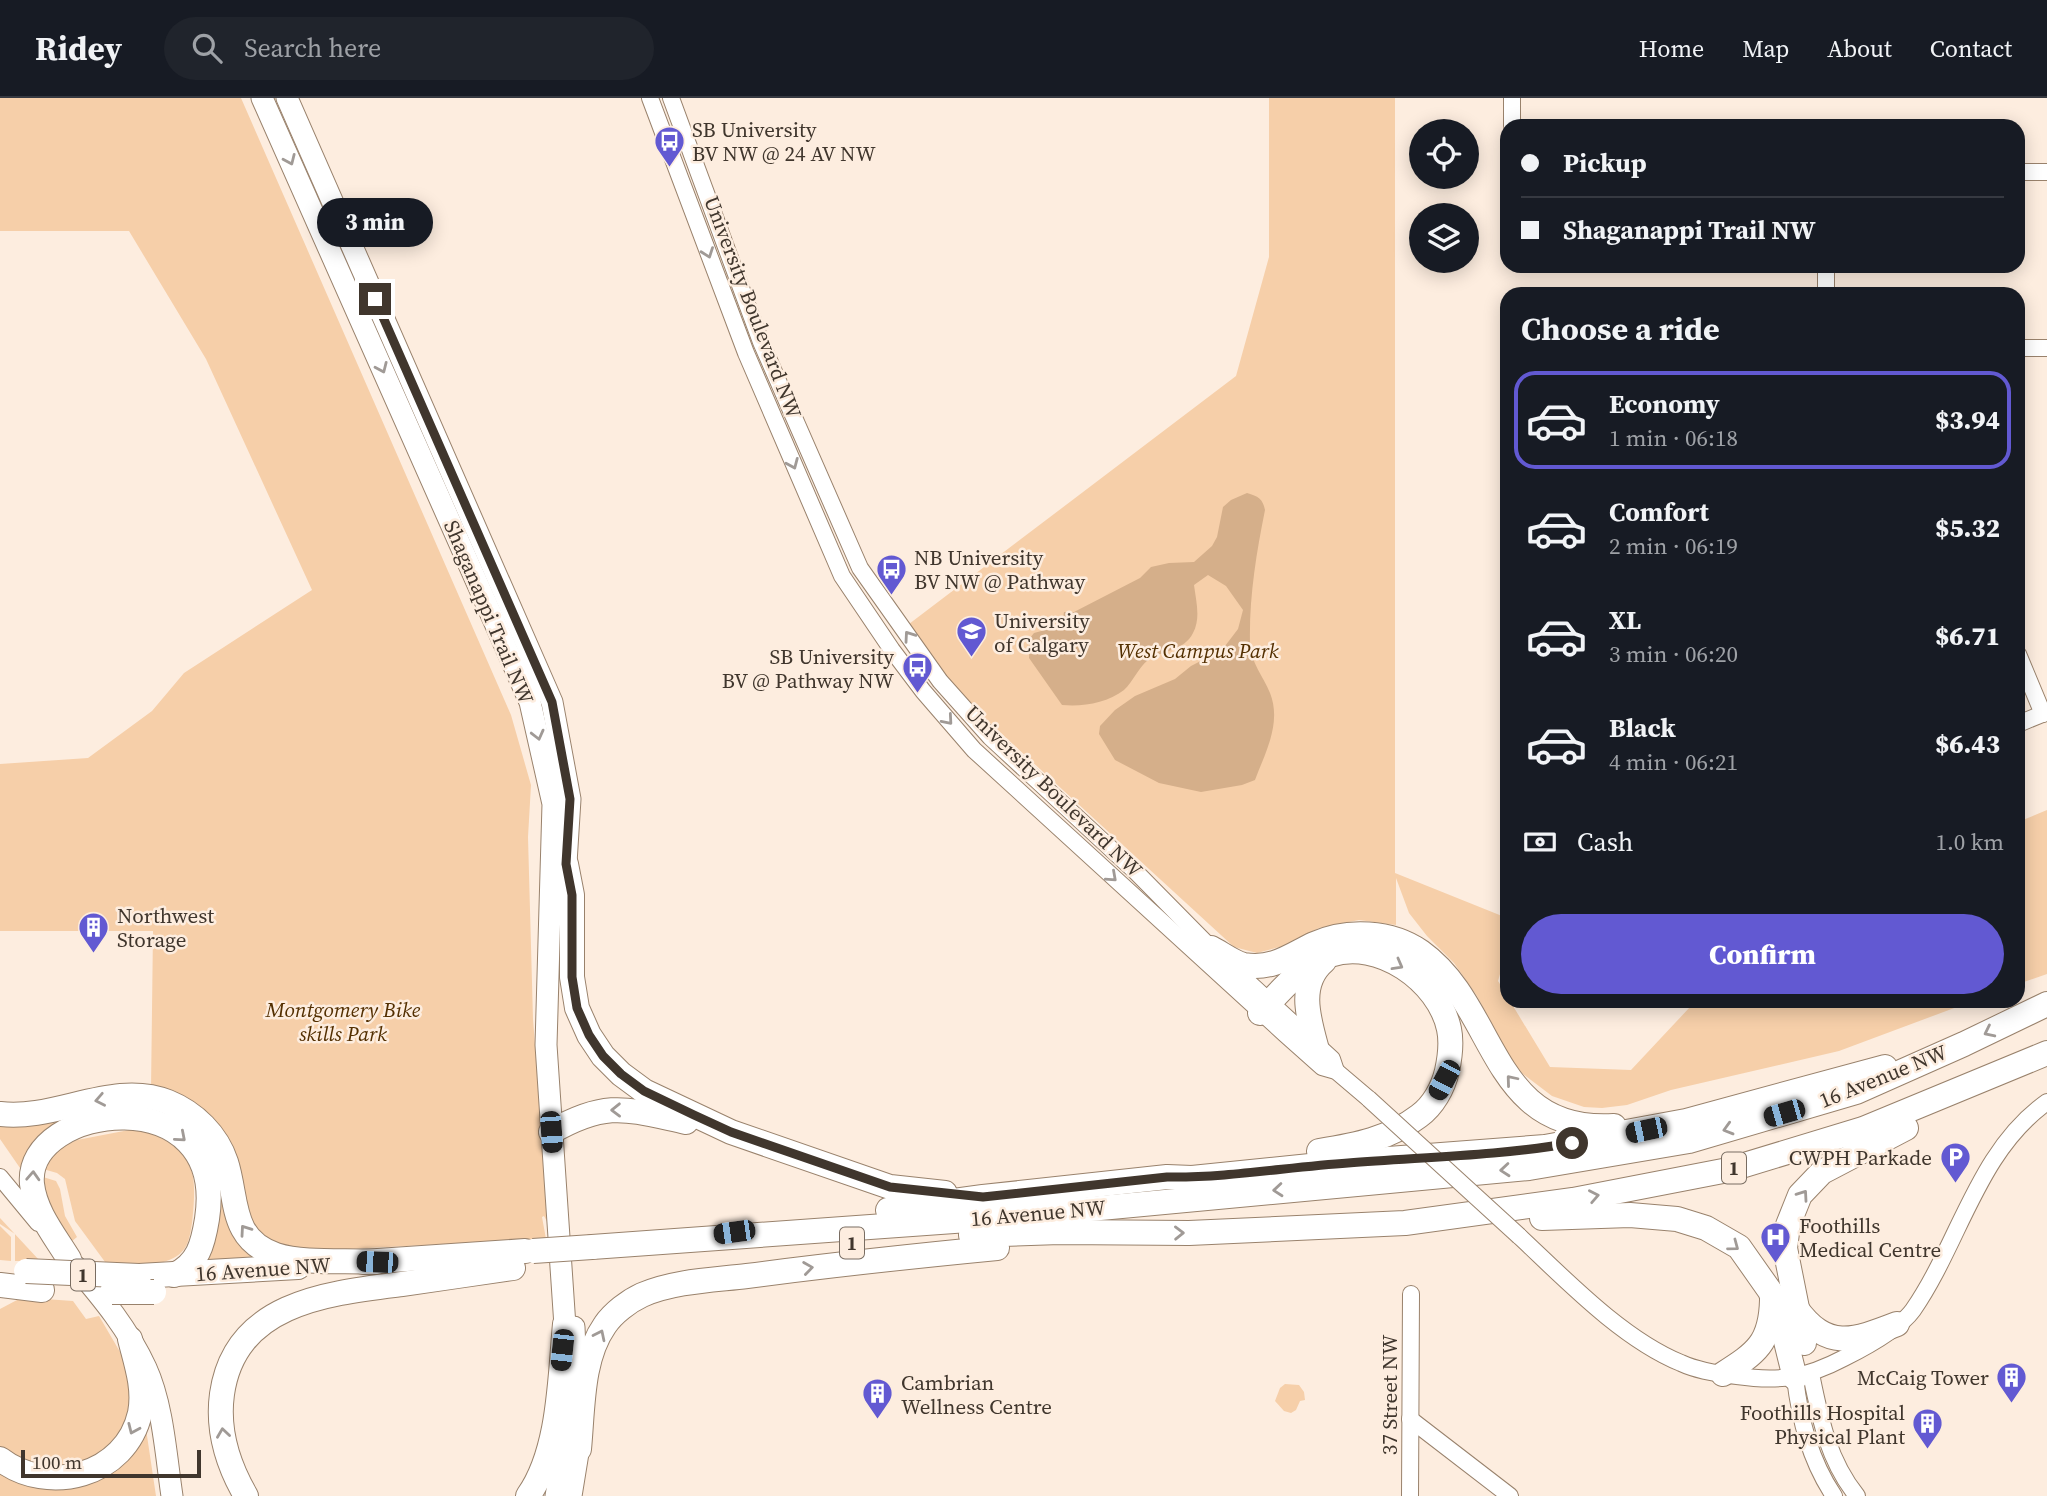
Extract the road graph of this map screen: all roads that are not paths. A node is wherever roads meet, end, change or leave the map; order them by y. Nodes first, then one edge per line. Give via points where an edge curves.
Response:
1 (262, 98) edge
2 (287, 98) edge
3 (650, 98) edge
4 (671, 98) edge
5 (1512, 98) edge
6 (1512, 119) edge
7 (2025, 172) edge
8 (2047, 172) edge
9 (2025, 348) edge
10 (2047, 348) edge
11 (2025, 669) edge
12 (2045, 713) edge
13 (2025, 721) edge
14 (566, 864) junction
15 (1211, 948) junction
16 (1333, 954) junction
17 (1293, 957) junction
18 (1261, 1003) junction
19 (2047, 1004) edge
20 (1316, 1046) junction
21 (2047, 1053) edge
22 (1931, 1058) junction
23 (2047, 1066) edge
24 (1336, 1071) junction
25 (2047, 1102) edge
26 (0, 1114) edge
27 (1686, 1121) junction
28 (555, 1130) junction
29 (731, 1132) junction
30 (0, 1177) edge
31 (1167, 1177) junction
32 (983, 1197) junction
33 (1405, 1223) junction
34 (1111, 1234) junction
35 (678, 1240) junction
36 (592, 1255) junction
37 (69, 1259) junction
38 (377, 1262) junction
39 (527, 1262) junction
40 (0, 1269) edge
41 (174, 1275) junction
42 (32, 1283) junction
43 (147, 1284) junction
44 (0, 1285) edge
45 (1411, 1294) dead end
46 (1772, 1296) junction
47 (0, 1299) edge
48 (1795, 1307) junction
49 (565, 1324) junction
50 (1897, 1324) junction
51 (130, 1339) junction
52 (1723, 1374) junction
53 (1803, 1376) junction
54 (1410, 1419) junction
55 (579, 1449) junction
56 (0, 1459) edge
57 (172, 1496) edge
58 (246, 1496) edge
59 (528, 1496) edge
60 (556, 1496) edge
61 (571, 1496) edge
62 (1410, 1496) edge
63 (1510, 1496) edge
64 (1834, 1496) edge
65 (1857, 1496) edge

1 -> 28 main road, Shaganappi Trail NW via 530,702 553,804 546,1000
2 - 14 main road, Shaganappi Trail NW via 552,702 570,799
3 -> 18 street, University Boulevard NW via 746,353 842,576 923,691 974,750
15 -> 4 street, University Boulevard NW via 990,737 940,681 860,568 761,342
5 - 6 street
7 - 8 street
9 - 10 street
11 - 12 street
12 - 13 street
14 - 28 main road, Shaganappi Trail NW
14 - 29 highway via 572,895 572,977 577,1008 589,1035 603,1056 644,1091
15 - 17 highway via 1243,965
15 - 18 street, University Boulevard NW
16 - 18 highway via 1314,961
16 - 20 highway via 1314,971 1308,985 1306,1010
16 -> 31 highway via 1360,951 1377,955 1427,986 1449,1027 1451,1045 1444,1080 1434,1100 1395,1132 1370,1142
17 - 18 highway
27 -> 17 highway via 1603,1126 1569,1122 1545,1111 1500,1068 1455,985 1419,951 1401,941 1379,935 1341,936
18 - 20 street, University Boulevard NW
18 - 24 street, University Boulevard NW via 1322,1067
19 -> 22 highway, 16 Avenue NW / 1
20 - 24 street, University Boulevard NW via 1332,1059
33 -> 21 highway, 16 Avenue NW / 1 via 1573,1200 1728,1170 1863,1129
22 - 27 highway via 1865,1071
22 -> 35 highway, 16 Avenue NW / 1 via 1856,1092 1689,1141 1529,1168 982,1219
48 -> 23 highway via 1785,1248 1788,1225 1800,1195 1822,1172 1891,1134
24 - 52 street, University Boulevard NW, bridge via 1608,1317 1681,1364
25 - 50 street via 2008,1138 1991,1162 1912,1312
38 -> 26 highway via 289,1257 257,1244 237,1218 227,1165 217,1142 198,1121 170,1103 130,1096
27 - 31 highway via 1545,1147
29 -> 28 highway via 620,1109 595,1111
28 - 49 main road, Shaganappi Trail NW
28 - 55 main road, Shaganappi Trail NW via 573,1321
29 - 32 highway via 890,1187
30 - 37 street
31 - 32 highway
32 - 35 highway
34 -> 33 highway, 16 Avenue NW / 1
33 -> 46 highway via 1630,1215 1677,1219 1706,1228 1739,1247
34 - 36 highway, 16 Avenue NW / 1 via 956,1236
55 -> 34 highway via 594,1347 615,1313 642,1295 692,1283 820,1266 1082,1241
35 - 36 highway, 16 Avenue NW / 1
36 - 39 highway, 16 Avenue NW / 1
37 -> 41 highway via 35,1198 32,1176 38,1152 54,1137 77,1126 115,1118 145,1118 168,1126 189,1142 208,1182 200,1247 191,1265
37 - 51 main road via 117,1315
38 - 39 highway, 16 Avenue NW / 1
38 - 41 highway, 16 Avenue NW / 1
39 - 43 highway, 16 Avenue NW / 1
58 -> 39 highway via 226,1450 221,1405 231,1364 250,1334 285,1309 318,1296
40 - 42 highway, 16 Avenue NW / 1
41 - 43 highway, 16 Avenue NW / 1
42 - 43 highway, 16 Avenue NW / 1, bridge
42 - 44 highway, 16 Avenue NW / 1
42 - 47 highway
45 - 54 street, 37 Street NW
46 - 52 highway via 1765,1338
46 - 53 highway
48 - 50 highway via 1816,1332 1839,1339 1854,1339
48 - 53 highway
49 - 59 highway via 553,1431
49 - 60 main road, Shaganappi Trail NW via 565,1444
50 - 53 street via 1873,1343
51 -> 56 highway via 141,1389 140,1412 130,1439 111,1461 82,1478 59,1482 24,1475
51 - 57 main road via 156,1400
52 - 53 street, University Boulevard NW via 1764,1380
53 - 64 street via 1798,1409 1816,1464
53 - 65 street via 1837,1468
54 - 62 street, 37 Street NW
54 - 63 street
55 - 61 main road, Shaganappi Trail NW

